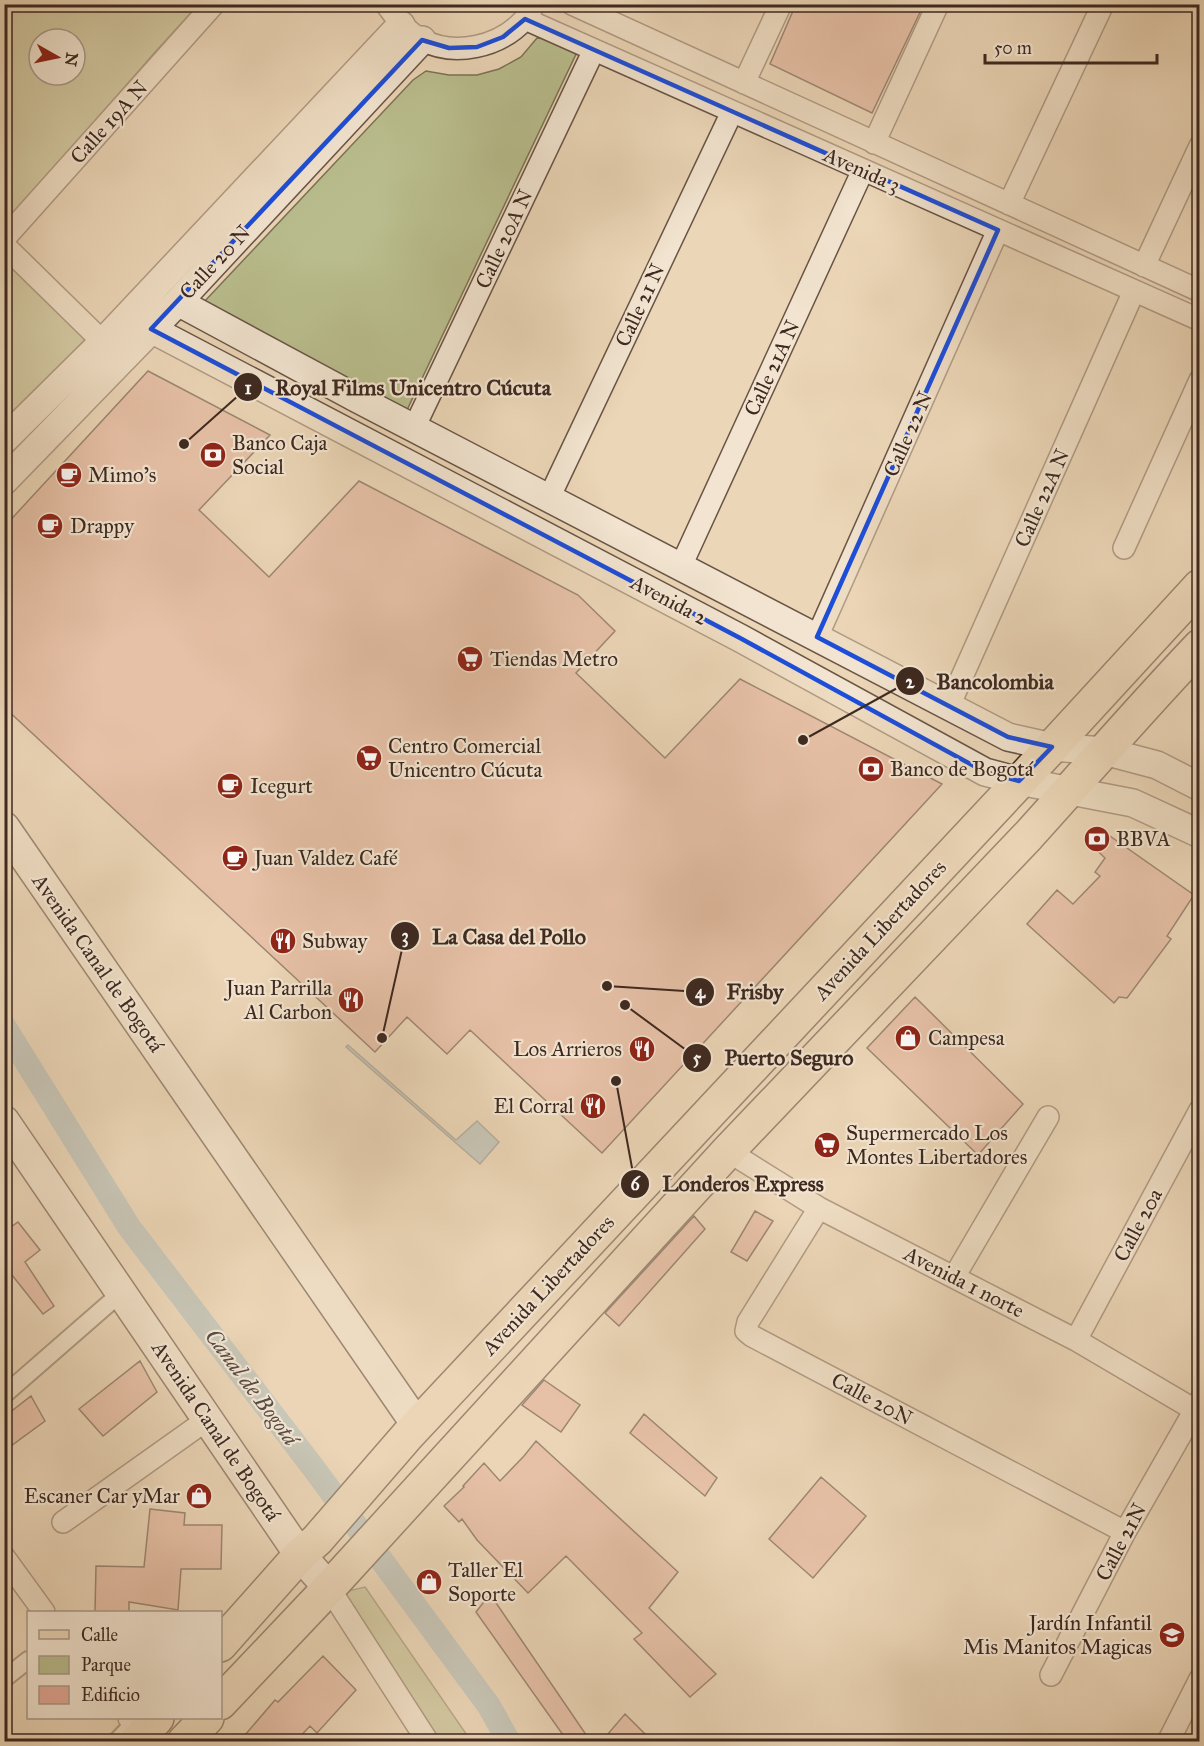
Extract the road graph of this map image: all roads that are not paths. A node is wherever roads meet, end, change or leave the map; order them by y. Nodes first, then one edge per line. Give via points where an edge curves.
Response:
1 (214, 4) edge
2 (572, 4) edge
3 (781, 4) edge
4 (938, 4) edge
5 (1102, 4) edge
6 (529, 12) edge
7 (611, 13) edge
8 (403, 23) edge
9 (594, 50) junction
10 (744, 83) junction
11 (732, 112) junction
12 (874, 143) junction
13 (1200, 146) edge
14 (863, 170) junction
15 (1009, 204) junction
16 (998, 230) junction
17 (4, 239) edge
18 (4, 245) edge
19 (1144, 266) junction
20 (1134, 291) junction
21 (1200, 291) edge
22 (178, 302) junction
23 (1200, 320) edge
24 (151, 329) junction
25 (103, 342) junction
26 (1200, 380) edge
27 (414, 428) junction
28 (4, 440) edge
29 (4, 482) edge
30 (549, 498) junction
31 (1124, 548) dead end
32 (681, 566) junction
33 (1200, 586) edge
34 (817, 637) junction
35 (1200, 646) edge
36 (950, 706) junction
37 (1052, 747) junction
38 (1104, 751) junction
39 (1019, 781) junction
40 (1200, 787) edge
41 (1069, 791) junction
42 (4, 826) edge
43 (1200, 834) edge
44 (1200, 1110) edge
45 (1048, 1116) dead end
46 (4, 1121) edge
47 (728, 1151) junction
48 (819, 1208) junction
49 (954, 1277) junction
50 (122, 1292) junction
51 (1076, 1340) junction
52 (4, 1395) edge
53 (1198, 1408) edge
54 (208, 1419) junction
55 (412, 1430) junction
56 (63, 1522) dead end
57 (1125, 1532) junction
58 (309, 1547) junction
59 (4, 1557) edge
60 (335, 1582) junction
61 (43, 1611) edge
62 (222, 1643) edge
63 (27, 1661) edge
64 (1051, 1675) dead end
65 (1200, 1678) edge
66 (4, 1679) edge
67 (222, 1701) edge
68 (206, 1719) edge
69 (184, 1742) edge
70 (428, 1742) edge
71 (1168, 1742) edge

1 - 17 street, Calle 19A N
2 - 7 street, Avenida 3
3 - 10 street
4 - 12 street
5 - 15 street
6 - 8 street via 503,37 477,47 449,48
6 - 9 street, Avenida 3
7 - 10 street, Avenida 3
8 - 22 street, Calle 20 N
8 - 25 street, Calle 20 N
9 - 11 street, Avenida 3
9 - 27 street, Calle 20A N
10 - 12 street, Avenida 3
11 - 14 street, Avenida 3
11 - 30 street, Calle 21 N
12 - 15 street, Avenida 3
13 - 19 street
14 - 16 street, Avenida 3
14 - 32 street, Calle 21A N
15 - 19 street, Avenida 3
16 - 20 street, Avenida 3
16 - 34 street, Calle 22 N
18 - 25 street
19 - 21 street, Avenida 3
20 - 23 street, Avenida 3
20 - 36 street, Calle 22A N
22 - 24 street, Calle 20 N
22 - 27 street, Avenida 2
24 - 29 street, Calle 20 N
24 - 39 street, Avenida 2 via 740,638 985,772
25 - 28 street, Calle 20 N
26 - 31 street
27 - 30 street, Avenida 2
30 - 32 street, Avenida 2
32 - 34 street, Avenida 2
33 - 37 main road, Avenida Libertadores
34 - 36 street, Avenida 2
35 - 38 main road, Avenida Libertadores
36 - 37 street, Avenida 2 via 1008,736
37 - 38 street, Avenida 2
37 - 39 main road, Avenida Libertadores
38 - 40 street, Avenida 2 via 1156,765
38 - 41 main road, Avenida Libertadores
39 - 41 street, Avenida 2
39 - 55 main road, Avenida Libertadores
41 - 43 street, Avenida 2 via 1133,803
41 - 47 main road, Avenida Libertadores
42 - 55 main road, Avenida Canal de Bogotá
44 - 51 street, Calle 20a
45 - 49 street
46 - 50 main road, Avenida Canal de Bogotá
47 - 48 street, Avenida 1 norte
47 - 60 main road, Avenida Libertadores
48 - 49 street, Avenida 1 norte
48 - 57 street, Calle 20N via 746,1331
49 - 51 street, Avenida 1 norte
50 - 52 street
50 - 54 main road, Avenida Canal de Bogotá
51 - 53 street, Avenida 1 norte
53 - 57 street, Calle 21N
54 - 56 street
54 - 58 main road, Avenida Canal de Bogotá
55 - 58 main road, Avenida Libertadores
57 - 64 street, Calle 21N
58 - 60 main road, Avenida Canal de Bogotá
58 - 62 main road, Avenida Libertadores
59 - 61 street
60 - 67 main road, Avenida Libertadores
60 - 70 street, Avenida Canal de Bogotá
63 - 66 street
65 - 71 street
68 - 69 main road

